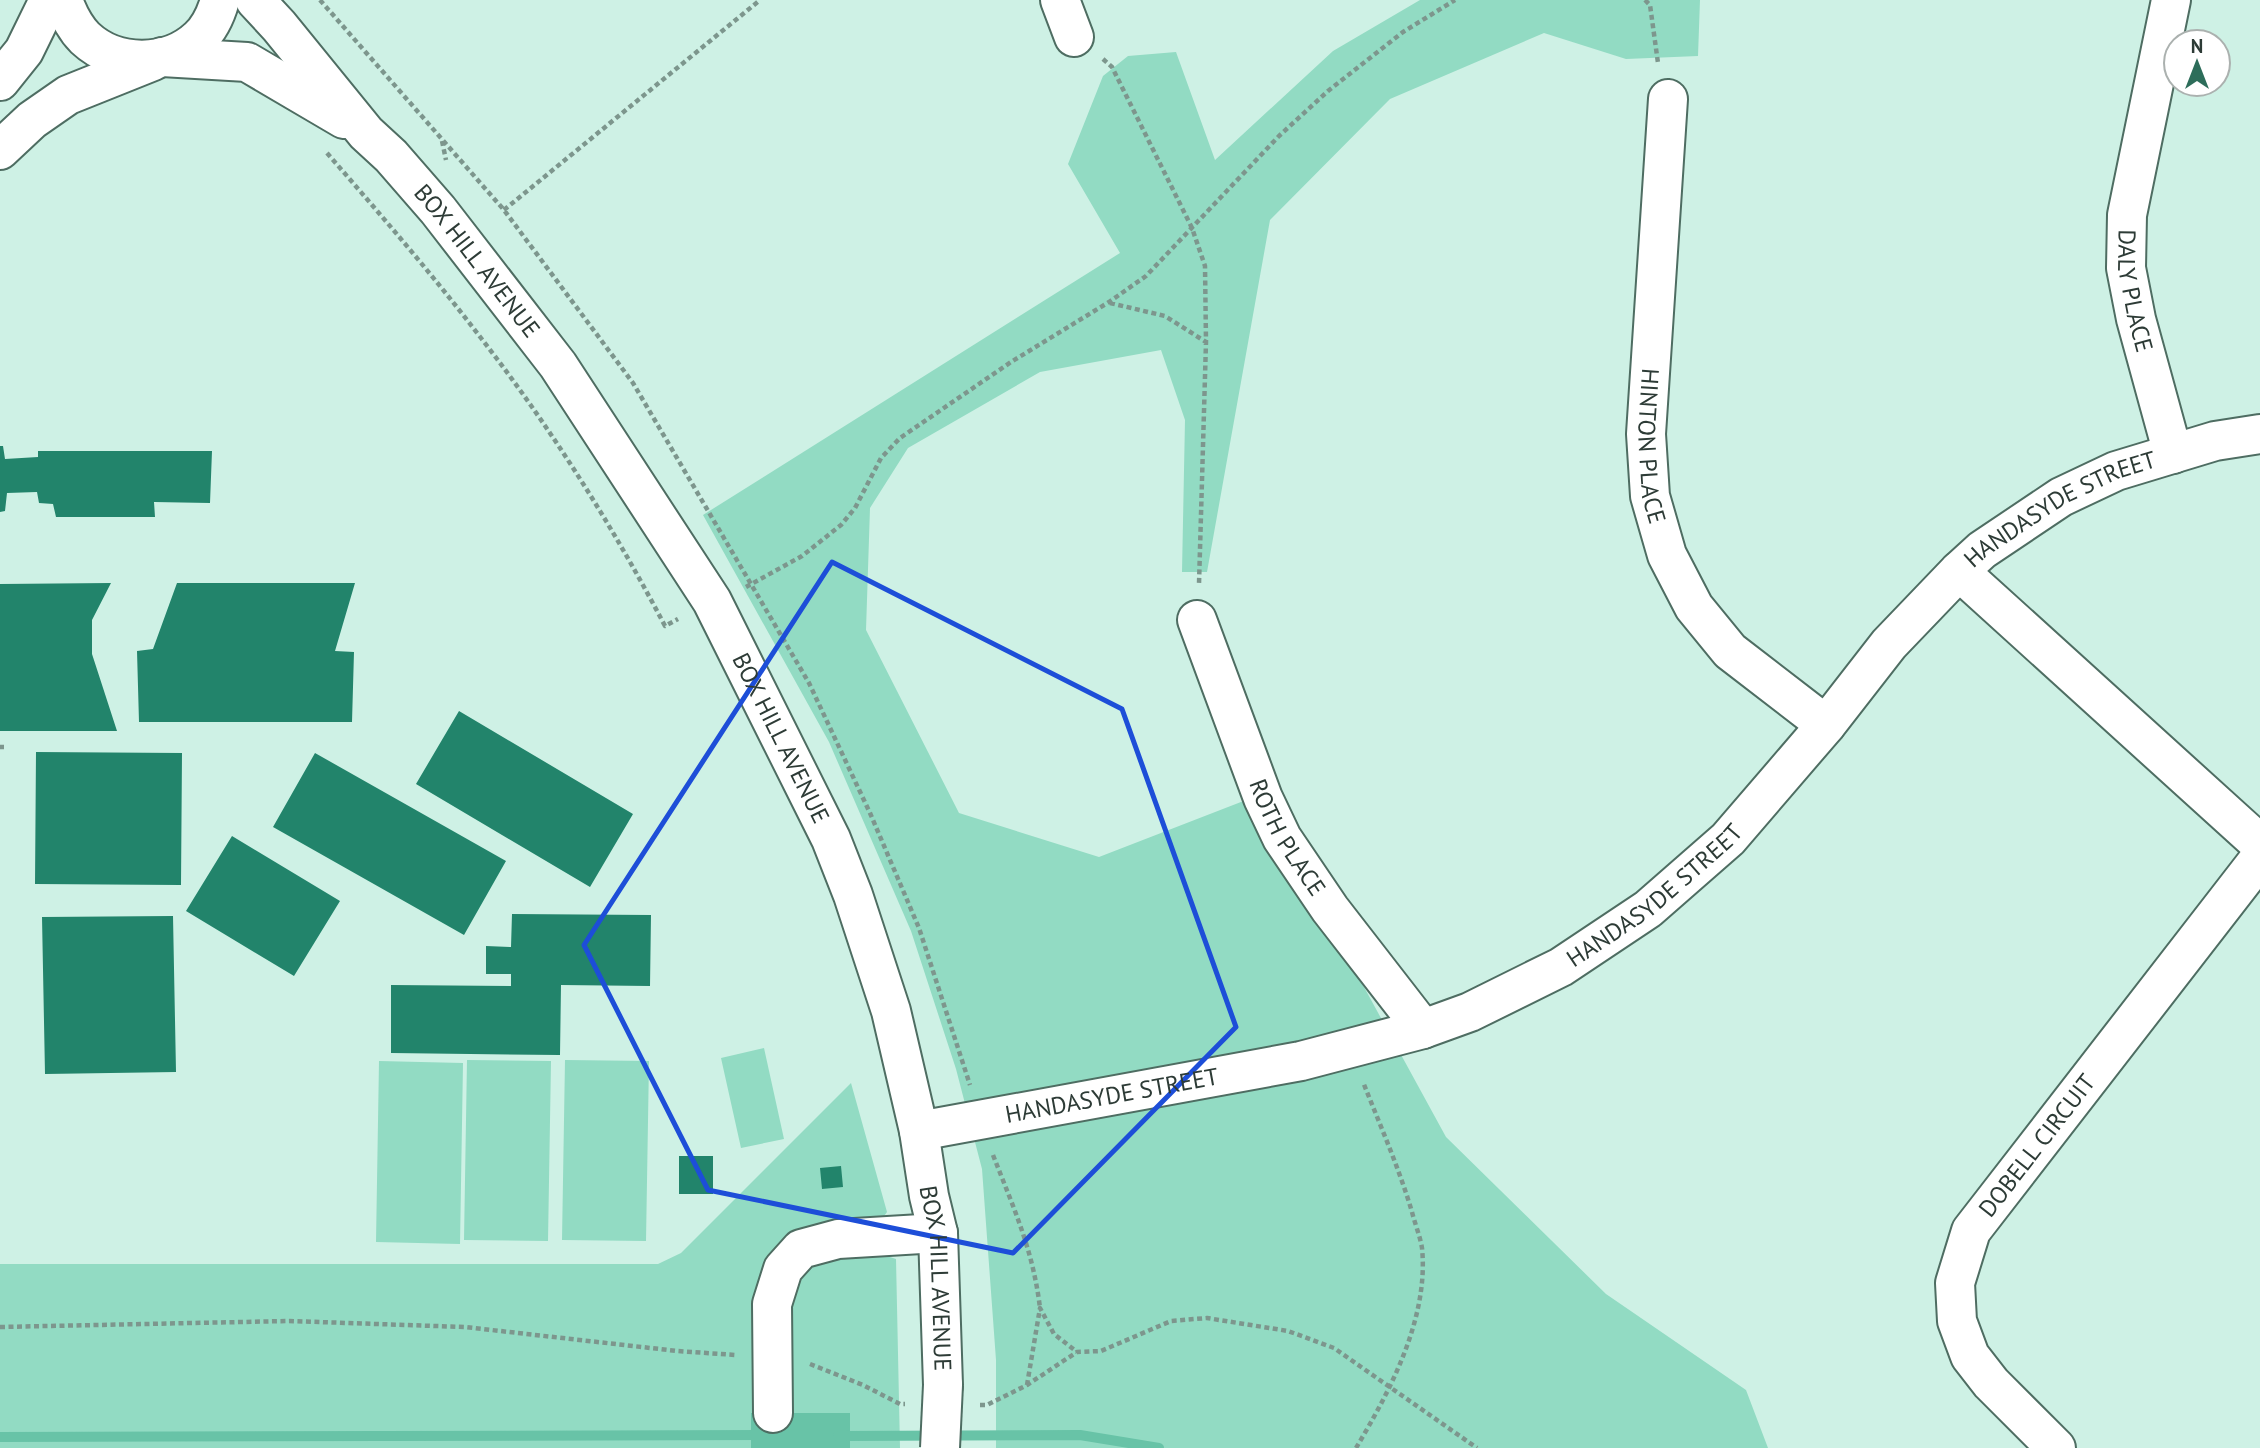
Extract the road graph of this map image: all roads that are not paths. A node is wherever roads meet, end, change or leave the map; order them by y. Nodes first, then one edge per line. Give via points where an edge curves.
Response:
1 (49, 0) edge
2 (63, 0) edge
3 (220, 0) edge
4 (255, 0) edge
5 (1060, 0) edge
6 (2171, 0) edge
7 (1074, 37) road end
8 (159, 59) junction
9 (0, 81) edge
10 (1668, 99) road end
11 (366, 133) junction
12 (0, 149) edge
13 (2260, 434) edge
14 (2173, 454) junction
15 (1959, 571) junction
16 (1197, 620) road end
17 (1826, 725) junction
18 (2260, 844) edge
19 (2260, 858) edge
20 (1423, 1029) junction
21 (919, 1131) junction
22 (938, 1233) junction
23 (773, 1413) dead end
24 (940, 1448) edge
25 (2056, 1448) edge

1 - 9 street via 24,51
2 - 8 street, BOX HILL AVENUE via 85,37 105,52 130,60
3 - 8 street via 215,17 200,37
4 - 11 street, BOX HILL AVENUE
5 - 7 street
6 - 14 street, DALY PLACE via 2127,215 2126,268
8 - 11 street, BOX HILL AVENUE via 247,62
8 - 12 street via 68,95
10 - 17 street, HINTON PLACE via 1646,434 1650,496 1667,555 1694,607 1730,650
11 - 21 street, BOX HILL AVENUE via 449,223 558,365 712,601 831,839 853,895 891,1011
13 - 14 street, HANDASYDE STREET
14 - 15 street, HANDASYDE STREET via 2116,471 2060,497
15 - 17 street, HANDASYDE STREET via 1889,645
15 - 18 street
16 - 20 street, ROTH PLACE via 1282,838 1330,909
17 - 20 street, HANDASYDE STREET via 1728,839 1648,909 1561,967 1470,1012
19 - 25 street, DOBELL CIRCUIT via 1970,1231 1955,1283 1957,1321 1970,1356
20 - 21 street, HANDASYDE STREET via 1301,1061
21 - 22 street, BOX HILL AVENUE
22 - 23 street via 838,1240 801,1249 783,1269 772,1304
22 - 24 street, BOX HILL AVENUE, bridge via 943,1385

